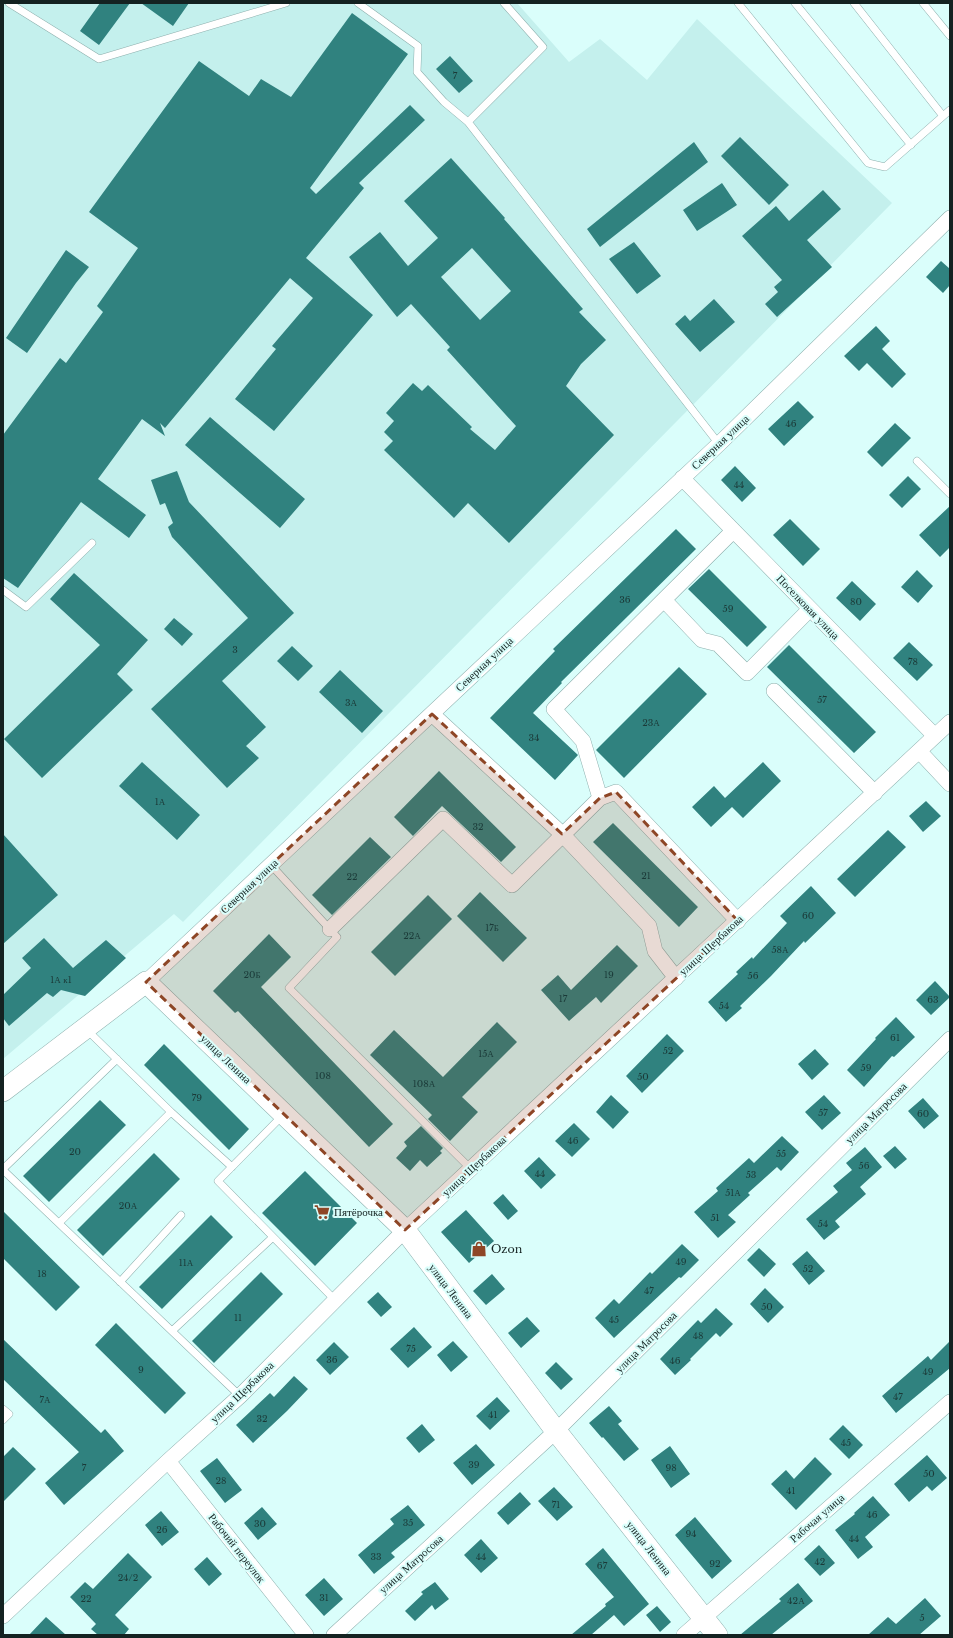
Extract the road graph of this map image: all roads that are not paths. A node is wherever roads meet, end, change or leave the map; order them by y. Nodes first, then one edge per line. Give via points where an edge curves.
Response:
1 (9, 3) edge
2 (286, 3) edge
3 (358, 3) edge
4 (504, 3) edge
5 (738, 3) edge
6 (795, 3) edge
7 (854, 3) edge
8 (924, 3) edge
9 (950, 36) edge
10 (950, 110) edge
11 (943, 116) junction
12 (468, 122) junction
13 (911, 145) junction
14 (950, 218) edge
15 (719, 444) junction
16 (917, 461) dead end
17 (682, 478) junction
18 (950, 494) edge
19 (733, 531) junction
20 (92, 543) dead end
21 (3, 590) edge
22 (664, 600) junction
23 (810, 609) junction
24 (774, 691) dead end
25 (432, 714) junction
26 (950, 722) edge
27 (935, 736) junction
28 (919, 751) junction
29 (950, 784) edge
30 (875, 793) junction
31 (600, 798) junction
32 (562, 834) junction
33 (271, 865) junction
34 (738, 921) junction
35 (330, 929) junction
36 (676, 978) junction
37 (146, 982) junction
38 (86, 1028) junction
39 (950, 1039) edge
40 (117, 1059) junction
41 (3, 1092) edge
42 (171, 1112) junction
43 (284, 1114) junction
44 (232, 1167) junction
45 (471, 1169) junction
46 (3, 1170) edge
47 (181, 1215) dead end
48 (59, 1224) junction
49 (405, 1230) junction
50 (273, 1237) junction
51 (120, 1282) junction
52 (335, 1300) junction
53 (172, 1332) junction
54 (240, 1396) junction
55 (950, 1402) edge
56 (3, 1409) edge
57 (3, 1420) edge
58 (556, 1431) junction
59 (168, 1461) junction
60 (3, 1616) edge
61 (704, 1617) junction
62 (306, 1635) edge
63 (334, 1635) edge
64 (684, 1635) edge
65 (717, 1635) edge

1 - 2 lane via 99,59
3 - 12 lane via 418,46 417,72 444,102
4 - 12 lane via 543,47
5 - 13 lane via 868,163 886,167
6 - 13 lane
7 - 11 lane
8 - 9 lane
10 - 11 lane
11 - 13 lane
12 - 15 lane
14 - 15 street, Северная улица
15 - 17 street, Северная улица
16 - 18 lane
17 - 19 street, Поселковая улица
17 - 25 street, Северная улица
19 - 22 street
19 - 23 street, Поселковая улица
20 - 21 lane via 26,607
22 - 23 street via 702,640 718,644 748,673
22 - 31 street via 554,709 583,741
23 - 27 street, Поселковая улица
24 - 30 street
25 - 32 street
25 - 33 street, Северная улица
26 - 27 street, улица Щербакова
27 - 28 street, улица Щербакова
28 - 29 street
28 - 30 street, улица Щербакова
30 - 34 street, улица Щербакова
31 - 32 street
31 - 34 street via 616,792
32 - 35 street via 512,886 443,819
32 - 36 street via 649,926 654,951
33 - 35 lane
33 - 37 street, Северная улица
34 - 36 street, улица Щербакова
35 - 45 lane via 337,937 289,988
36 - 45 street, улица Щербакова
37 - 38 street, Северная улица
37 - 43 street, улица Ленина
38 - 40 lane
38 - 41 street, Северная улица
39 - 58 street, улица Матросова
40 - 42 lane
40 - 46 lane
42 - 44 lane
42 - 48 lane
43 - 44 lane
43 - 49 street, улица Ленина
44 - 50 lane via 218,1181
45 - 49 street, улица Щербакова
46 - 48 lane
47 - 51 lane
48 - 51 lane
49 - 52 street, улица Щербакова
49 - 58 street, улица Ленина
50 - 52 lane
50 - 53 lane
51 - 53 lane
52 - 54 street, улица Щербакова
53 - 54 lane
54 - 59 street, улица Щербакова
55 - 61 street, Рабочая улица
56 - 57 lane via 9,1414
58 - 61 street, улица Ленина
58 - 63 street, улица Матросова
59 - 60 street, улица Щербакова
59 - 62 street, Рабочий переулок
61 - 64 street, Рабочая улица
61 - 65 street, улица Ленина

